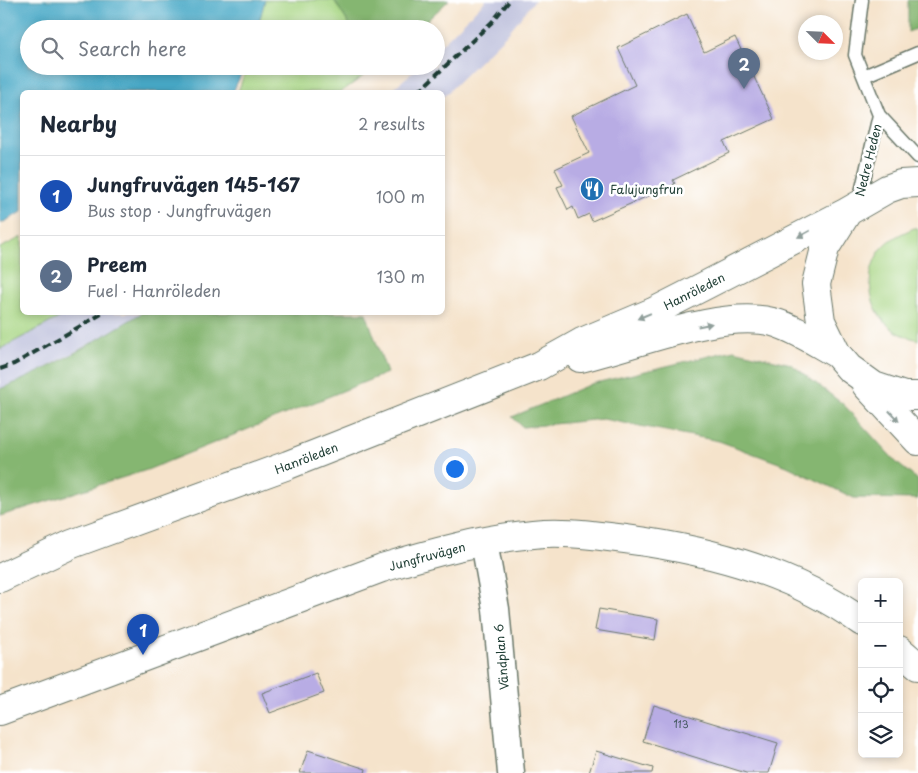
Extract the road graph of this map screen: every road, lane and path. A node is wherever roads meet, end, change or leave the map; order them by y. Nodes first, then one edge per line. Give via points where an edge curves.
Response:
1 (862, 0) edge
2 (918, 53) edge
3 (864, 76) junction
4 (880, 115) junction
5 (918, 157) edge
6 (918, 183) edge
7 (852, 209) junction
8 (843, 361) junction
9 (539, 366) junction
10 (918, 396) edge
11 (918, 441) edge
12 (484, 542) junction
13 (72, 544) junction
14 (0, 559) edge
15 (0, 578) edge
16 (858, 620) edge
17 (903, 653) edge
18 (918, 666) edge
19 (0, 711) edge
20 (511, 773) edge

1 - 3 lane, Nedre Heden via 855,55
2 - 3 lane
3 - 4 lane, Nedre Heden
4 - 5 lane, Nedre Heden
4 - 7 lane, Nedre Heden
6 - 7 main road, Hanröleden via 888,189
7 - 8 main road via 825,248 816,284 821,321
7 -> 9 main road, Hanröleden via 653,312 582,342
9 -> 8 main road, Hanröleden via 740,318 788,327
8 - 10 main road via 874,386 904,396
8 -> 11 main road
9 - 13 main road, Hanröleden via 288,465
12 - 16 main road, Jungfruvägen via 534,534 575,533 709,554 769,573 814,592
12 - 19 main road, Jungfruvägen via 382,568
12 - 20 street, Vändplan 6 via 496,609
13 - 14 main road, Hanröleden
13 - 15 main road, Hanröleden
17 - 18 main road

